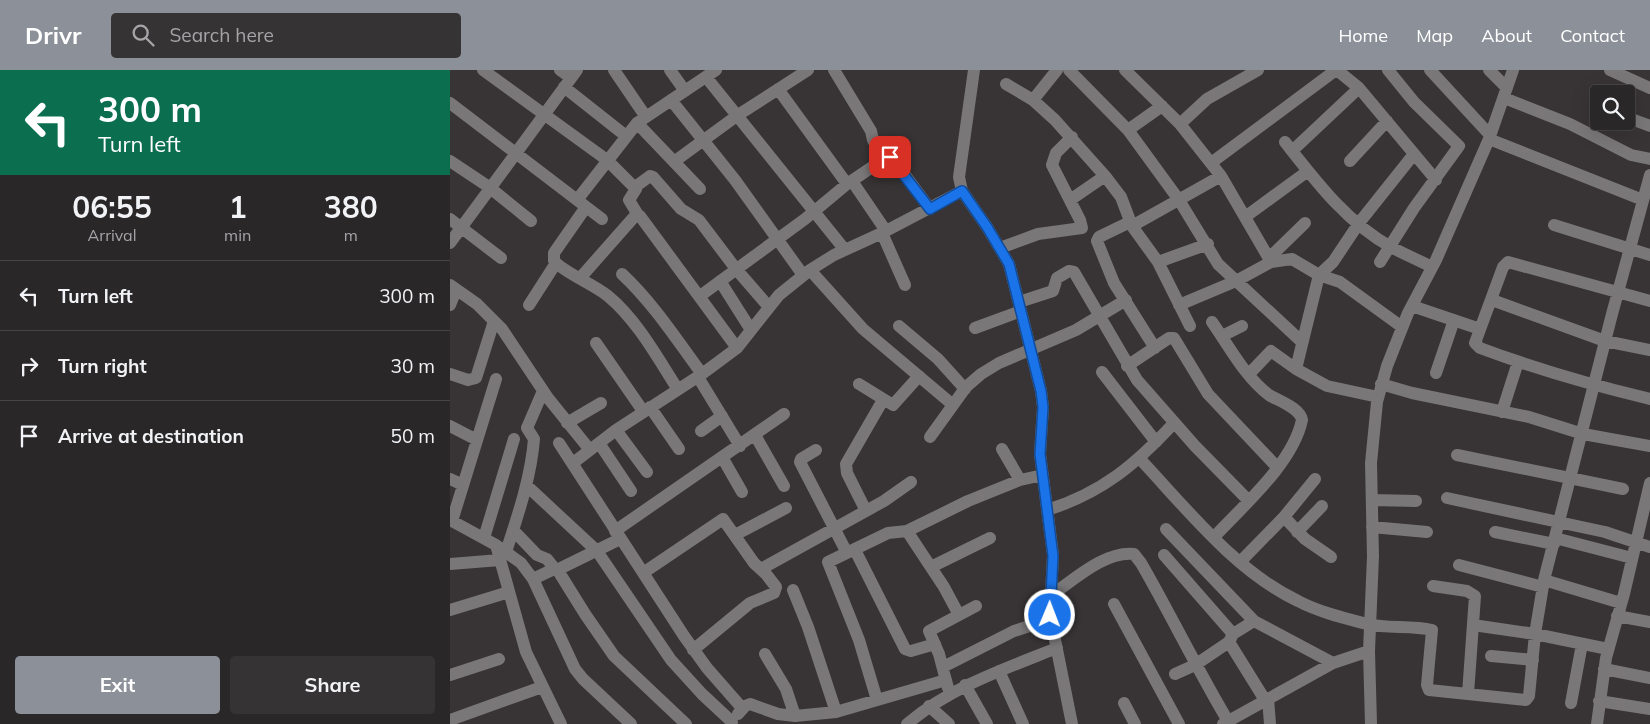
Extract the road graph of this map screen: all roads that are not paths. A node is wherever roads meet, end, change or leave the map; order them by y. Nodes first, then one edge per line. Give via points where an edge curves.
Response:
1 (483, 70) edge
2 (560, 70) edge
3 (614, 70) edge
4 (670, 70) edge
5 (808, 70) edge
6 (834, 70) edge
7 (974, 70) edge
8 (1057, 70) edge
9 (1068, 70) edge
10 (1125, 70) edge
11 (1258, 70) edge
12 (1336, 70) edge
13 (1388, 70) edge
14 (1430, 70) edge
15 (1488, 70) edge
16 (1513, 70) edge
17 (1610, 70) edge
18 (711, 73) edge
19 (571, 78) edge
20 (1006, 84) dead end
21 (1359, 88) junction
22 (1650, 88) edge
23 (778, 89) junction
24 (685, 90) junction
25 (1506, 93) junction
26 (671, 100) junction
27 (1033, 100) junction
28 (450, 103) edge
29 (1162, 106) junction
30 (543, 114) junction
31 (738, 116) junction
32 (641, 120) junction
33 (1635, 120) edge
34 (1387, 121) junction
35 (1180, 124) junction
36 (1650, 126) edge
37 (1128, 130) junction
38 (626, 136) junction
39 (1072, 137) junction
40 (1490, 137) junction
41 (703, 141) junction
42 (515, 152) junction
43 (1414, 154) junction
44 (884, 159) junction
45 (1650, 159) edge
46 (607, 160) junction
47 (450, 161) edge
48 (1350, 161) dead end
49 (675, 162) junction
50 (1211, 163) junction
51 (1308, 171) junction
52 (1650, 175) edge
53 (1105, 176) junction
54 (1221, 176) junction
55 (1436, 180) junction
56 (849, 183) junction
57 (489, 188) junction
58 (635, 188) junction
59 (700, 189) dead end
60 (962, 191) junction
61 (1070, 200) junction
62 (1179, 200) junction
63 (1643, 200) junction
64 (581, 203) junction
65 (930, 209) junction
66 (813, 212) junction
67 (638, 215) junction
68 (1245, 217) junction
69 (450, 219) edge
70 (602, 219) dead end
71 (531, 221) dead end
72 (1359, 223) junction
73 (1131, 224) junction
74 (1305, 224) dead end
75 (1554, 225) dead end
76 (461, 228) junction
77 (884, 232) junction
78 (776, 240) junction
79 (450, 243) edge
80 (1208, 244) junction
81 (1389, 246) junction
82 (1000, 248) junction
83 (844, 250) junction
84 (1629, 250) junction
85 (1650, 255) edge
86 (500, 258) dead end
87 (1270, 260) junction
88 (1158, 262) junction
89 (1380, 262) dead end
90 (556, 263) junction
91 (1432, 267) junction
92 (736, 269) junction
93 (806, 273) junction
94 (622, 274) dead end
95 (1319, 275) junction
96 (581, 277) junction
97 (1236, 281) junction
98 (720, 282) junction
99 (905, 285) dead end
100 (453, 288) edge
101 (1618, 293) junction
102 (700, 296) junction
103 (1126, 300) junction
104 (1492, 300) junction
105 (1650, 301) edge
106 (529, 304) dead end
107 (450, 305) edge
108 (1179, 306) junction
109 (1412, 306) junction
110 (769, 307) junction
111 (1020, 307) junction
112 (1099, 318) junction
113 (1454, 320) junction
114 (494, 321) junction
115 (1212, 322) dead end
116 (899, 326) dead end
117 (1190, 326) dead end
118 (1242, 326) dead end
119 (1402, 327) junction
120 (975, 328) dead end
121 (1480, 329) junction
122 (751, 330) junction
123 (1222, 336) junction
124 (1605, 340) junction
125 (1302, 342) junction
126 (596, 343) dead end
127 (737, 348) junction
128 (1031, 348) junction
129 (1155, 348) junction
130 (1650, 350) edge
131 (1518, 362) junction
132 (1128, 366) junction
133 (1296, 369) junction
134 (1102, 372) dead end
135 (1436, 373) dead end
136 (450, 374) edge
137 (1249, 374) junction
138 (700, 375) junction
139 (919, 376) junction
140 (496, 379) dead end
141 (859, 384) dead end
142 (1381, 384) junction
143 (1595, 386) junction
144 (677, 388) junction
145 (965, 389) junction
146 (543, 391) junction
147 (1378, 397) junction
148 (1650, 399) edge
149 (883, 400) junction
150 (601, 403) dead end
151 (952, 405) junction
152 (647, 409) junction
153 (1502, 412) junction
154 (784, 414) dead end
155 (722, 416) junction
156 (567, 423) junction
157 (1174, 423) junction
158 (450, 426) edge
159 (616, 430) junction
160 (701, 430) dead end
161 (1583, 434) junction
162 (755, 435) junction
163 (930, 437) dead end
164 (514, 439) dead end
165 (477, 440) junction
166 (1156, 442) junction
167 (559, 444) dead end
168 (594, 446) junction
169 (740, 446) junction
170 (1650, 446) edge
171 (679, 449) dead end
172 (1002, 449) dead end
173 (816, 450) dead end
174 (1457, 455) dead end
175 (722, 457) junction
176 (1140, 459) junction
177 (573, 463) junction
178 (1277, 467) junction
179 (647, 472) dead end
180 (1042, 475) junction
181 (450, 478) edge
182 (1316, 479) dead end
183 (1570, 479) junction
184 (1020, 480) junction
185 (911, 482) dead end
186 (1650, 483) edge
187 (463, 485) junction
188 (526, 485) junction
189 (784, 486) dead end
190 (1623, 490) dead end
191 (631, 491) dead end
192 (742, 492) dead end
193 (1447, 498) dead end
194 (1248, 500) junction
195 (1372, 500) junction
196 (1416, 501) dead end
197 (1322, 506) dead end
198 (1647, 506) edge
199 (786, 508) dead end
200 (1047, 510) junction
201 (866, 511) junction
202 (1284, 517) junction
203 (451, 520) edge
204 (1558, 522) junction
205 (1372, 527) junction
206 (833, 528) junction
207 (1166, 529) dead end
208 (513, 530) junction
209 (907, 531) junction
210 (1297, 532) junction
211 (1427, 532) dead end
212 (1495, 532) dead end
213 (618, 535) junction
214 (735, 535) junction
215 (1214, 537) junction
216 (484, 538) junction
217 (990, 538) dead end
218 (1554, 541) junction
219 (1636, 543) junction
220 (1650, 547) edge
221 (597, 551) junction
222 (501, 552) junction
223 (851, 552) junction
224 (1164, 555) dead end
225 (1331, 557) dead end
226 (1632, 558) junction
227 (1241, 562) junction
228 (450, 564) edge
229 (1459, 565) dead end
230 (931, 567) junction
231 (556, 569) junction
232 (761, 569) junction
233 (643, 573) junction
234 (533, 579) junction
235 (1544, 584) junction
236 (1432, 586) dead end
237 (793, 590) dead end
238 (509, 592) junction
239 (1050, 596) junction
240 (1621, 603) junction
241 (1114, 604) dead end
242 (976, 606) dead end
243 (450, 610) edge
244 (959, 615) junction
245 (1617, 616) junction
246 (1051, 618) junction
247 (1254, 622) junction
248 (1650, 622) edge
249 (1369, 624) junction
250 (1473, 625) junction
251 (1535, 634) junction
252 (1231, 638) junction
253 (935, 644) junction
254 (1582, 644) junction
255 (1056, 648) junction
256 (1608, 649) junction
257 (693, 650) junction
258 (1369, 650) junction
259 (765, 654) dead end
260 (1492, 656) dead end
261 (500, 659) dead end
262 (1533, 660) junction
263 (1333, 663) junction
264 (1195, 664) junction
265 (943, 667) junction
266 (1604, 669) junction
267 (999, 672) junction
268 (450, 674) edge
269 (1175, 674) dead end
270 (1650, 678) edge
271 (946, 680) junction
272 (966, 685) junction
273 (542, 687) junction
274 (950, 693) junction
275 (1468, 694) junction
276 (1267, 699) junction
277 (877, 700) junction
278 (1599, 701) junction
279 (1124, 703) dead end
280 (1571, 703) dead end
281 (929, 706) junction
282 (742, 708) junction
283 (1650, 709) edge
284 (836, 712) junction
285 (795, 716) junction
286 (450, 720) edge
287 (627, 723) edge
288 (731, 723) edge
289 (1225, 723) edge
290 (561, 724) edge
291 (686, 724) edge
292 (908, 724) edge
293 (949, 724) edge
294 (987, 724) edge
295 (1023, 724) edge
296 (1072, 724) edge
297 (1135, 724) edge
298 (1179, 724) edge
299 (1270, 724) edge
300 (1371, 724) edge
301 (1597, 724) edge

1 - 30 street
2 - 19 street
3 - 32 street
4 - 24 street
5 - 23 street
6 - 44 street
7 - 60 street via 959,177
8 - 27 street
9 - 37 street
10 - 29 street
11 - 35 street via 1207,99
12 - 21 street
12 - 50 street
13 - 55 street via 1414,102 1459,146
14 - 40 street
15 - 25 street
16 - 25 street
17 - 22 street
18 - 24 street
18 - 31 street
19 - 30 street
19 - 38 street
20 - 27 street
21 - 34 street
21 - 51 street via 1288,147
23 - 31 street
23 - 56 street
24 - 26 street
25 - 40 street
25 - 45 street via 1632,155
26 - 32 street
26 - 41 street
27 - 39 street
28 - 42 street
29 - 35 street
29 - 37 street
30 - 42 street
30 - 46 street
31 - 41 street
31 - 66 street
32 - 38 street
32 - 49 street
33 - 36 street
34 - 43 street
34 - 48 street
35 - 50 street
37 - 62 street
38 - 46 street
39 - 53 street
39 - 61 street via 1052,161
40 - 63 street
40 - 91 street
41 - 49 street
41 - 78 street via 735,180
42 - 57 street
42 - 64 street
43 - 55 street
43 - 72 street
44 - 56 street
44 - 65 street via 889,156 894,160
46 - 58 street
46 - 64 street
47 - 57 street
49 - 59 street
50 - 54 street
51 - 68 street
51 - 72 street
52 - 63 street
53 - 61 street
53 - 73 street via 1121,197
54 - 62 street
54 - 68 street
55 - 81 street
56 - 66 street
56 - 77 street
57 - 71 street
57 - 76 street
58 - 67 street via 636,192 629,200
58 - 92 street via 649,177 654,177 681,209 699,220
60 - 65 street
60 - 82 street
61 - 82 street via 1081,229 1038,234
62 - 73 street
62 - 80 street
63 - 84 street
64 - 70 street
64 - 90 street via 554,253
65 - 77 street
66 - 78 street
66 - 83 street
67 - 96 street
67 - 102 street
68 - 87 street
69 - 76 street
72 - 81 street
72 - 95 street via 1333,262
73 - 88 street
73 - 103 street via 1097,240 1107,268
74 - 87 street
75 - 84 street
76 - 79 street
76 - 86 street
77 - 83 street
77 - 99 street
78 - 92 street
78 - 93 street
80 - 88 street
80 - 97 street via 1218,264
81 - 89 street
81 - 91 street
82 - 111 street via 1009,264
83 - 93 street
84 - 85 street
84 - 101 street
87 - 95 street via 1292,259
87 - 97 street
88 - 108 street
90 - 96 street
90 - 106 street
91 - 109 street
92 - 98 street
92 - 110 street
93 - 110 street
93 - 139 street via 863,329
94 - 138 street via 666,325
95 - 119 street via 1340,282
95 - 125 street
96 - 144 street via 624,312
97 - 108 street
97 - 125 street
98 - 102 street
98 - 122 street
100 - 107 street
100 - 114 street via 477,304
101 - 104 street via 1508,262 1503,267
101 - 105 street
101 - 124 street
102 - 127 street
103 - 112 street
103 - 129 street
104 - 121 street
104 - 124 street
108 - 117 street
109 - 113 street
109 - 119 street
110 - 122 street
111 - 112 street via 1053,291 1057,278 1072,271
111 - 120 street
111 - 128 street
112 - 128 street via 1067,335
112 - 132 street
113 - 121 street
113 - 135 street
114 - 136 street via 476,378 468,380
114 - 146 street via 512,342
115 - 123 street
116 - 145 street via 938,359
118 - 123 street
119 - 142 street
121 - 131 street via 1476,346
122 - 127 street
123 - 137 street
124 - 130 street
124 - 143 street
125 - 133 street
126 - 152 street
127 - 138 street
128 - 145 street via 999,362
128 - 180 street via 1043,407
129 - 132 street
129 - 178 street via 1174,338 1208,394
131 - 143 street
131 - 153 street
132 - 157 street
133 - 137 street via 1271,351
133 - 147 street via 1327,386
134 - 166 street
137 - 178 street via 1262,389 1302,418 1294,440
138 - 144 street
138 - 155 street
139 - 149 street via 894,405
139 - 151 street
140 - 165 street
141 - 149 street
142 - 147 street
142 - 153 street
143 - 148 street
143 - 161 street
144 - 152 street
145 - 151 street
146 - 156 street
146 - 188 street via 527,428 534,438
147 - 195 street via 1372,455
149 - 201 street via 846,464 847,473
150 - 156 street
151 - 163 street
152 - 159 street
152 - 171 street
153 - 161 street
154 - 162 street
155 - 160 street
155 - 169 street
156 - 168 street
157 - 166 street
157 - 194 street
158 - 165 street
159 - 168 street
159 - 179 street
161 - 170 street
161 - 183 street
162 - 169 street
162 - 189 street
164 - 216 street
165 - 187 street
166 - 176 street
167 - 177 street
168 - 177 street
168 - 191 street
169 - 175 street
172 - 184 street
173 - 206 street via 800,462
174 - 183 street
175 - 192 street
175 - 213 street
176 - 200 street via 1082,498
176 - 215 street
177 - 213 street
178 - 194 street
180 - 184 street
180 - 200 street
181 - 187 street
182 - 202 street
183 - 190 street
183 - 204 street
184 - 209 street
185 - 201 street
186 - 198 street
187 - 203 street
188 - 208 street
188 - 221 street
193 - 204 street
194 - 215 street
195 - 196 street
195 - 205 street
197 - 210 street
198 - 219 street
199 - 214 street
200 - 239 street via 1053,556
201 - 206 street
202 - 210 street
202 - 227 street
203 - 216 street
204 - 218 street
204 - 219 street via 1605,532
205 - 211 street
205 - 249 street
206 - 223 street
206 - 232 street
207 - 247 street
208 - 222 street
208 - 231 street
209 - 223 street via 888,533
209 - 230 street
210 - 225 street
212 - 218 street
213 - 221 street
213 - 233 street
214 - 232 street
214 - 233 street via 725,520 720,520
215 - 227 street
216 - 222 street
217 - 230 street
218 - 226 street
218 - 235 street
219 - 220 street
219 - 226 street
221 - 231 street
221 - 288 street via 671,660
222 - 228 street
222 - 234 street via 521,564
222 - 238 street
223 - 253 street via 905,649 911,651
223 - 277 street via 830,561 829,566 859,640
224 - 252 street
226 - 240 street
227 - 249 street via 1299,602
229 - 235 street
230 - 244 street
231 - 234 street
231 - 291 street via 614,656
232 - 257 street via 776,587 775,592 750,603
233 - 257 street
234 - 287 street via 575,669
235 - 240 street
235 - 251 street
236 - 250 street via 1474,594
237 - 284 street
238 - 243 street
238 - 273 street via 526,652
239 - 246 street
239 - 264 street via 1094,566 1120,553 1134,554 1181,633
240 - 245 street
241 - 298 street
242 - 244 street
244 - 253 street via 930,629
245 - 248 street
245 - 256 street
246 - 255 street
246 - 265 street via 1014,631
247 - 252 street
247 - 263 street
249 - 258 street
249 - 275 street via 1432,630 1428,688
250 - 251 street
250 - 275 street
251 - 254 street
251 - 262 street
252 - 264 street
252 - 276 street
253 - 265 street
254 - 256 street
254 - 280 street
255 - 267 street
255 - 296 street
256 - 266 street
257 - 282 street
258 - 263 street
258 - 300 street
259 - 285 street via 786,689
260 - 262 street
261 - 268 street
262 - 275 street via 1526,700
263 - 276 street
264 - 269 street
264 - 289 street
265 - 271 street
266 - 270 street
266 - 278 street
267 - 272 street
267 - 295 street
271 - 274 street
271 - 277 street
272 - 274 street
272 - 294 street
273 - 286 street
273 - 290 street
274 - 281 street
276 - 289 street
276 - 299 street
277 - 284 street
278 - 283 street
278 - 301 street
279 - 297 street
281 - 292 street
281 - 293 street
282 - 285 street via 753,704 778,714
282 - 288 street
284 - 285 street

